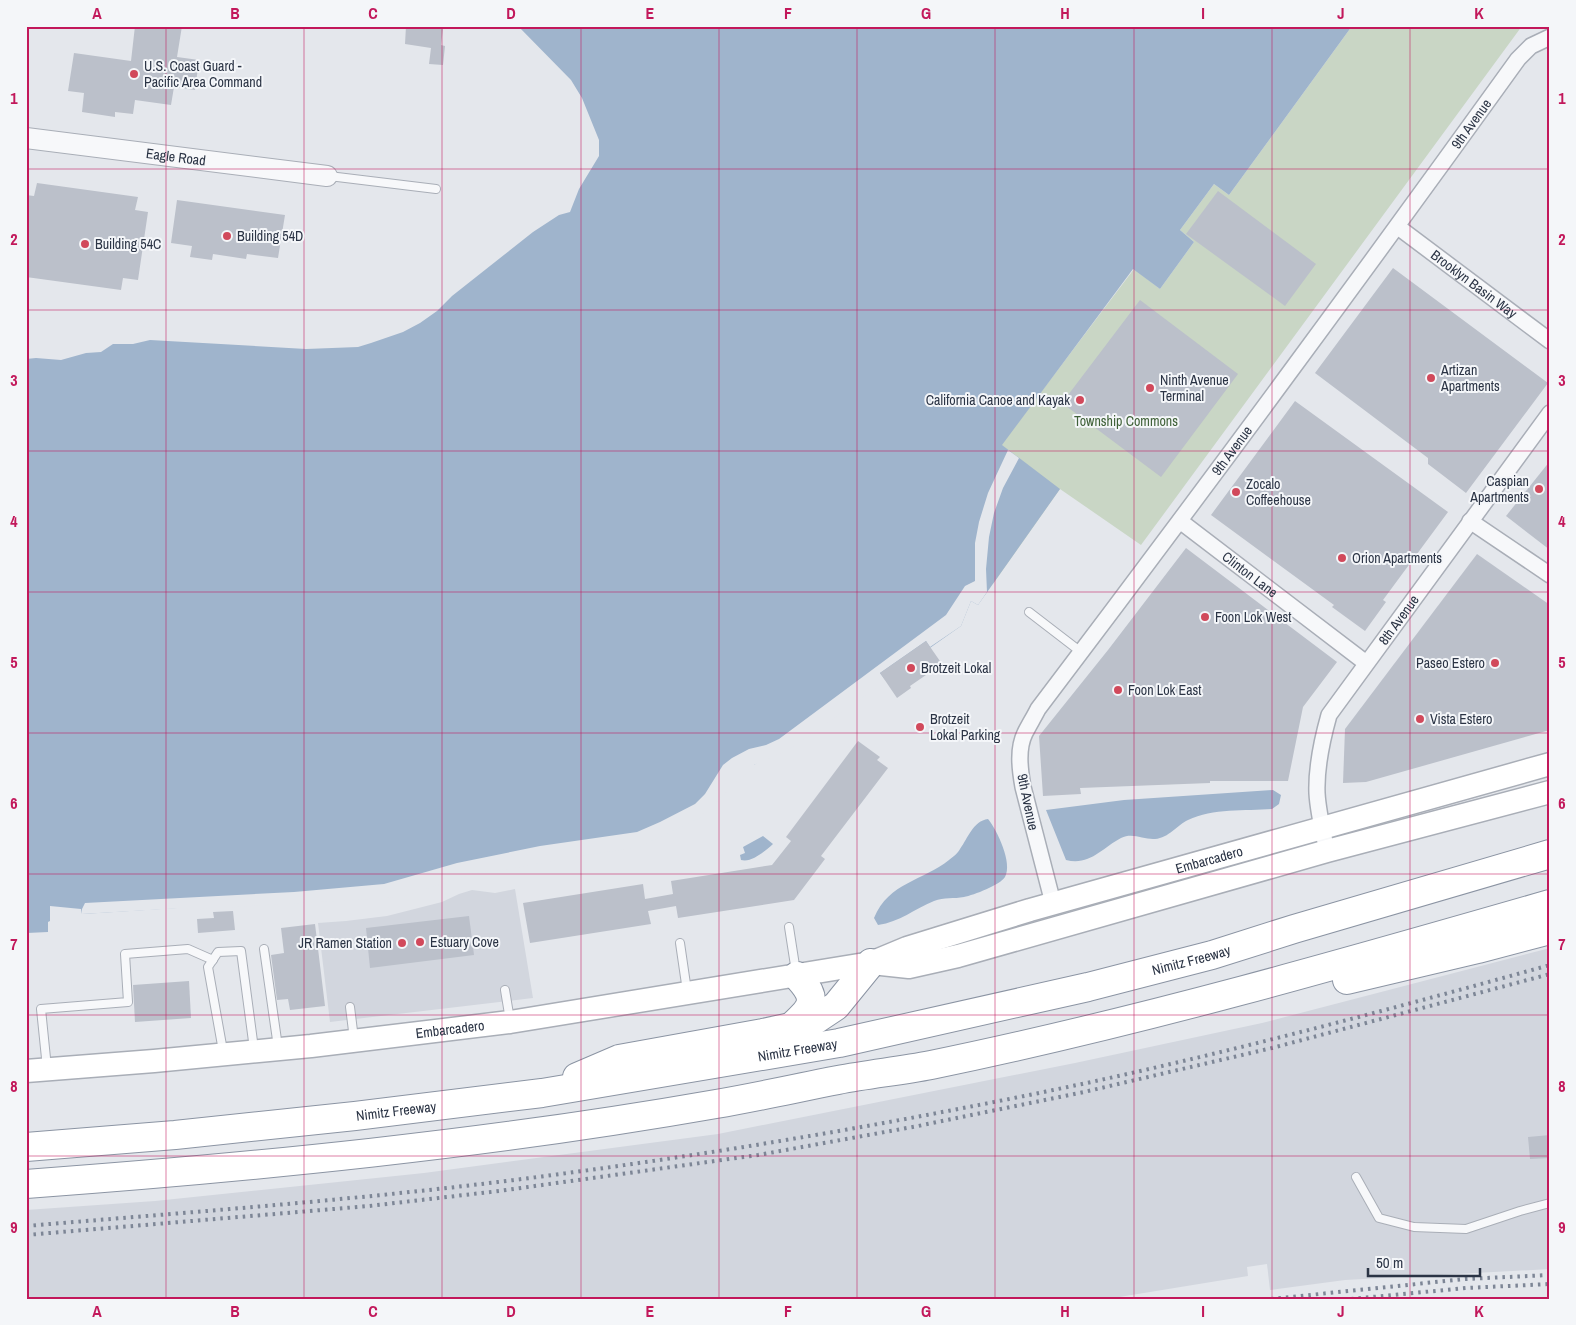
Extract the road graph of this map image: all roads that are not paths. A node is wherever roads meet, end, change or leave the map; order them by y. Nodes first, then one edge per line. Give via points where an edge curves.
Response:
1 (1550, 37) edge
2 (26, 138) edge
3 (327, 176) joint
4 (436, 189) dead end
5 (1398, 227) junction
6 (1550, 341) edge
7 (1550, 413) edge
8 (1180, 521) junction
9 (1470, 521) junction
10 (1550, 575) edge
11 (1030, 612) dead end
12 (1082, 652) junction
13 (1366, 663) junction
14 (1550, 764) edge
15 (1550, 792) edge
16 (1322, 828) junction
17 (1327, 851) junction
18 (1550, 854) edge
19 (1053, 904) junction
20 (1550, 904) edge
21 (789, 927) dead end
22 (1550, 930) edge
23 (680, 943) dead end
24 (264, 949) dead end
25 (213, 960) junction
26 (871, 963) junction
27 (797, 976) junction
28 (505, 990) dead end
29 (687, 994) junction
30 (350, 1007) dead end
31 (510, 1022) junction
32 (792, 1027) junction
33 (1088, 1030) junction
34 (355, 1041) junction
35 (279, 1049) junction
36 (255, 1051) junction
37 (224, 1054) junction
38 (37, 1070) edge
39 (542, 1093) junction
40 (26, 1148) edge
41 (1356, 1177) dead end
42 (26, 1184) edge
43 (1550, 1203) edge

1 - 5 street, 9th Avenue via 1531,46 1518,59
2 - 3 street, Eagle Road
3 - 4 lane
5 - 6 street, Brooklyn Basin Way
5 - 8 street, 9th Avenue
7 - 9 street, 8th Avenue
8 - 12 street, 9th Avenue
8 - 13 street, Clinton Lane
9 - 10 street
9 - 13 street, 8th Avenue
11 - 12 lane
12 - 19 street, 9th Avenue via 1038,709 1024,734 1020,752 1023,787
13 - 16 street, 8th Avenue via 1329,715 1320,748 1317,793
14 - 16 main road, Embarcadero
15 - 17 main road, Embarcadero
16 - 17 street, 8th Avenue
16 - 19 main road, Embarcadero
17 - 26 main road, Embarcadero via 958,956 909,967
18 - 39 highway, Nimitz Freeway via 1212,955 1088,987 839,1043
19 - 26 main road, Embarcadero via 907,948
20 - 33 highway via 1293,977
21 - 27 lane
22 - 33 highway via 1245,1004
23 - 29 lane
24 - 35 lane
25 - 36 lane via 218,952 241,951
25 - 37 lane via 208,967
25 - 38 lane via 188,949 125,954 128,1002 41,1010
26 - 27 main road, Embarcadero
26 - 32 highway via 836,1006 815,1020
27 - 29 main road, Embarcadero
27 - 32 highway via 810,994 811,1003 808,1012
28 - 31 lane
29 - 31 main road, Embarcadero
30 - 34 lane
31 - 34 main road, Embarcadero
32 - 39 highway via 619,1059
33 - 42 highway via 928,1066 585,1125 314,1159
34 - 35 main road, Embarcadero
35 - 36 main road, Embarcadero
36 - 37 main road, Embarcadero
37 - 38 main road, Embarcadero
39 - 40 highway, Nimitz Freeway via 345,1117
41 - 43 lane via 1379,1218 1414,1227 1466,1229

